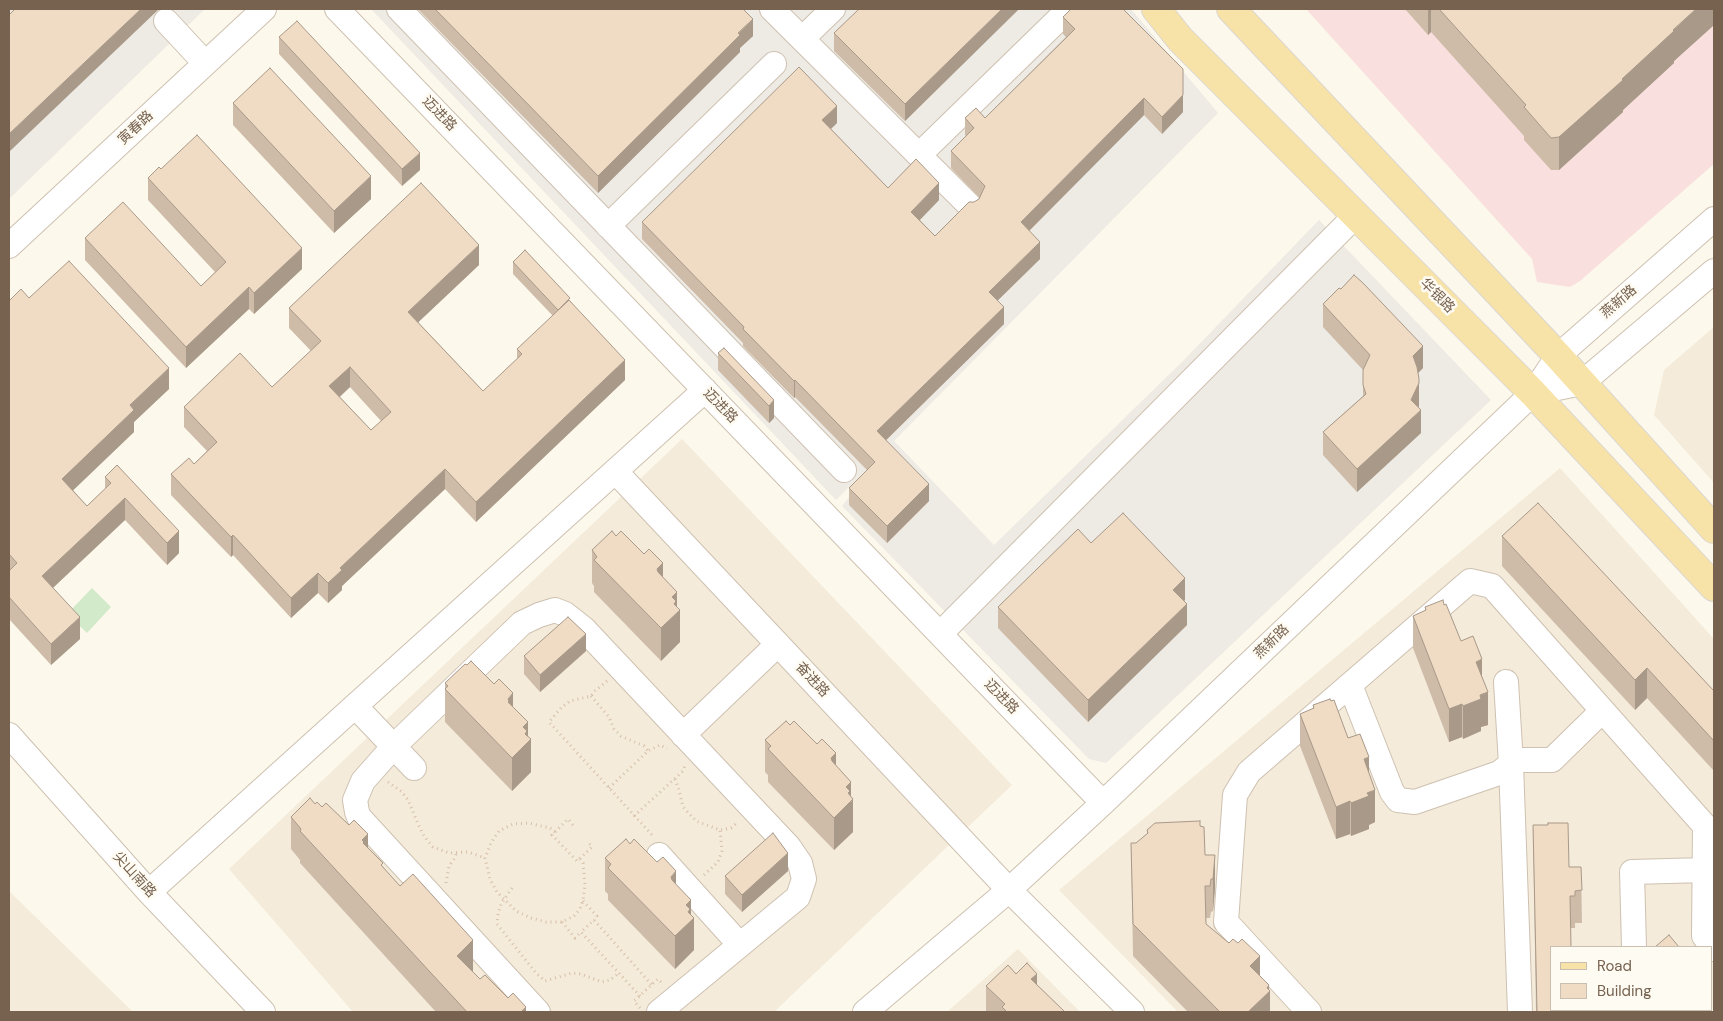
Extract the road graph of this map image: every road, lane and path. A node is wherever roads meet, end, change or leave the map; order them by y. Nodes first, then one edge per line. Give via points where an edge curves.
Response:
1 (264, 9) edge
2 (337, 9) edge
3 (399, 9) edge
4 (772, 9) edge
5 (833, 9) edge
6 (1069, 9) edge
7 (1156, 9) edge
8 (1231, 9) edge
9 (166, 21) dead end
10 (802, 39) junction
11 (205, 63) junction
12 (774, 64) dead end
13 (919, 155) junction
14 (970, 206) edge
15 (1356, 215) junction
16 (1714, 219) edge
17 (608, 226) junction
18 (9, 246) edge
19 (1714, 271) edge
20 (1558, 356) junction
21 (1582, 383) junction
22 (705, 390) junction
23 (1533, 392) junction
24 (844, 470) dead end
25 (615, 471) junction
26 (1714, 529) edge
27 (1714, 587) edge
28 (940, 634) junction
29 (778, 644) junction
30 (619, 667) junction
31 (1506, 682) dead end
32 (1350, 685) junction
33 (591, 696) junction
34 (355, 706) junction
35 (1602, 710) junction
36 (9, 735) edge
37 (689, 742) junction
38 (394, 746) junction
39 (648, 751) junction
40 (1511, 764) junction
41 (414, 768) dead end
42 (375, 770) junction
43 (675, 779) junction
44 (609, 788) junction
45 (1103, 803) junction
46 (753, 808) junction
47 (634, 816) junction
48 (573, 826) dead end
49 (720, 830) junction
50 (555, 832) junction
51 (588, 842) dead end
52 (659, 849) joint
53 (456, 854) junction
54 (485, 858) junction
55 (580, 859) junction
56 (1704, 870) junction
57 (700, 878) dead end
58 (512, 888) dead end
59 (1009, 890) junction
60 (149, 892) junction
61 (430, 895) junction
62 (505, 899) junction
63 (583, 900) junction
64 (594, 920) junction
65 (562, 922) junction
66 (581, 932) junction
67 (740, 945) junction
68 (1634, 946) edge
69 (1712, 946) edge
70 (619, 973) junction
71 (652, 985) dead end
72 (640, 996) dead end
73 (263, 1012) edge
74 (538, 1012) edge
75 (659, 1012) edge
76 (865, 1012) edge
77 (1132, 1012) edge
78 (1309, 1012) edge
79 (1520, 1012) edge

1 - 11 street, 寅春路
2 - 22 street, 迈进路
3 - 17 street
4 - 10 street
5 - 10 street
6 - 13 street
7 - 15 main road, 华银路 via 1180,39
8 - 20 main road
9 - 11 street
10 - 13 street
11 - 18 street, 寅春路
12 - 17 street
13 - 14 street
15 - 23 main road, 华银路
15 - 28 street
16 - 20 street, 燕新路
17 - 24 street
19 - 21 street
20 - 21 main road
20 - 23 street, 燕新路
21 - 23 street
21 - 26 main road
22 - 25 street
22 - 28 street, 迈进路
23 - 27 main road, 华银路
23 - 45 street, 燕新路
25 - 29 street, 奋进路
25 - 34 street
28 - 45 street, 迈进路
29 - 37 street
29 - 59 street, 奋进路
30 - 33 path
30 - 37 street
30 - 38 street via 584,629 565,614 555,610 539,615 522,623
31 - 40 street
32 - 35 street via 1470,581 1492,586
32 - 40 street via 1398,800 1415,802 1499,773
32 - 78 street via 1249,772 1235,795 1226,922
33 - 39 path via 621,736
33 - 44 path via 570,701 549,722
34 - 38 street
34 - 60 street
35 - 40 street via 1552,760 1516,760
35 - 56 street via 1705,826
36 - 60 street, 尖山南路
37 - 39 path via 668,749 660,745
37 - 43 path via 683,771
37 - 46 street
38 - 41 street
38 - 42 street
39 - 44 path
40 - 79 street
42 - 53 path via 408,800 418,826 433,847
42 - 61 street via 363,781 356,800 359,817
43 - 47 path
43 - 49 path via 688,814 700,823
44 - 47 path
45 - 59 street, 燕新路
46 - 49 path via 731,828
46 - 67 street via 789,847 800,863 804,879 798,897
47 - 52 path
48 - 50 path via 568,819
49 - 57 path via 722,851 718,862
50 - 54 path via 538,824 513,824 499,831
50 - 55 path via 552,835 577,861
51 - 55 path via 592,847
52 - 67 street
53 - 54 path via 468,852
53 - 61 path via 449,866 446,884
54 - 62 path via 490,879
55 - 63 path via 585,885
56 - 68 street via 1632,872
56 - 69 street via 1704,936
58 - 62 path
59 - 76 street, 燕新路
59 - 77 street, 奋进路
60 - 73 street, 尖山南路
61 - 74 street
62 - 65 path via 516,911 531,918
62 - 70 path via 497,924 544,981 572,973 602,982
63 - 64 path via 598,916
63 - 65 path via 574,916
64 - 66 path
64 - 71 path
65 - 66 path via 576,938
66 - 70 path
67 - 75 street
70 - 72 path

